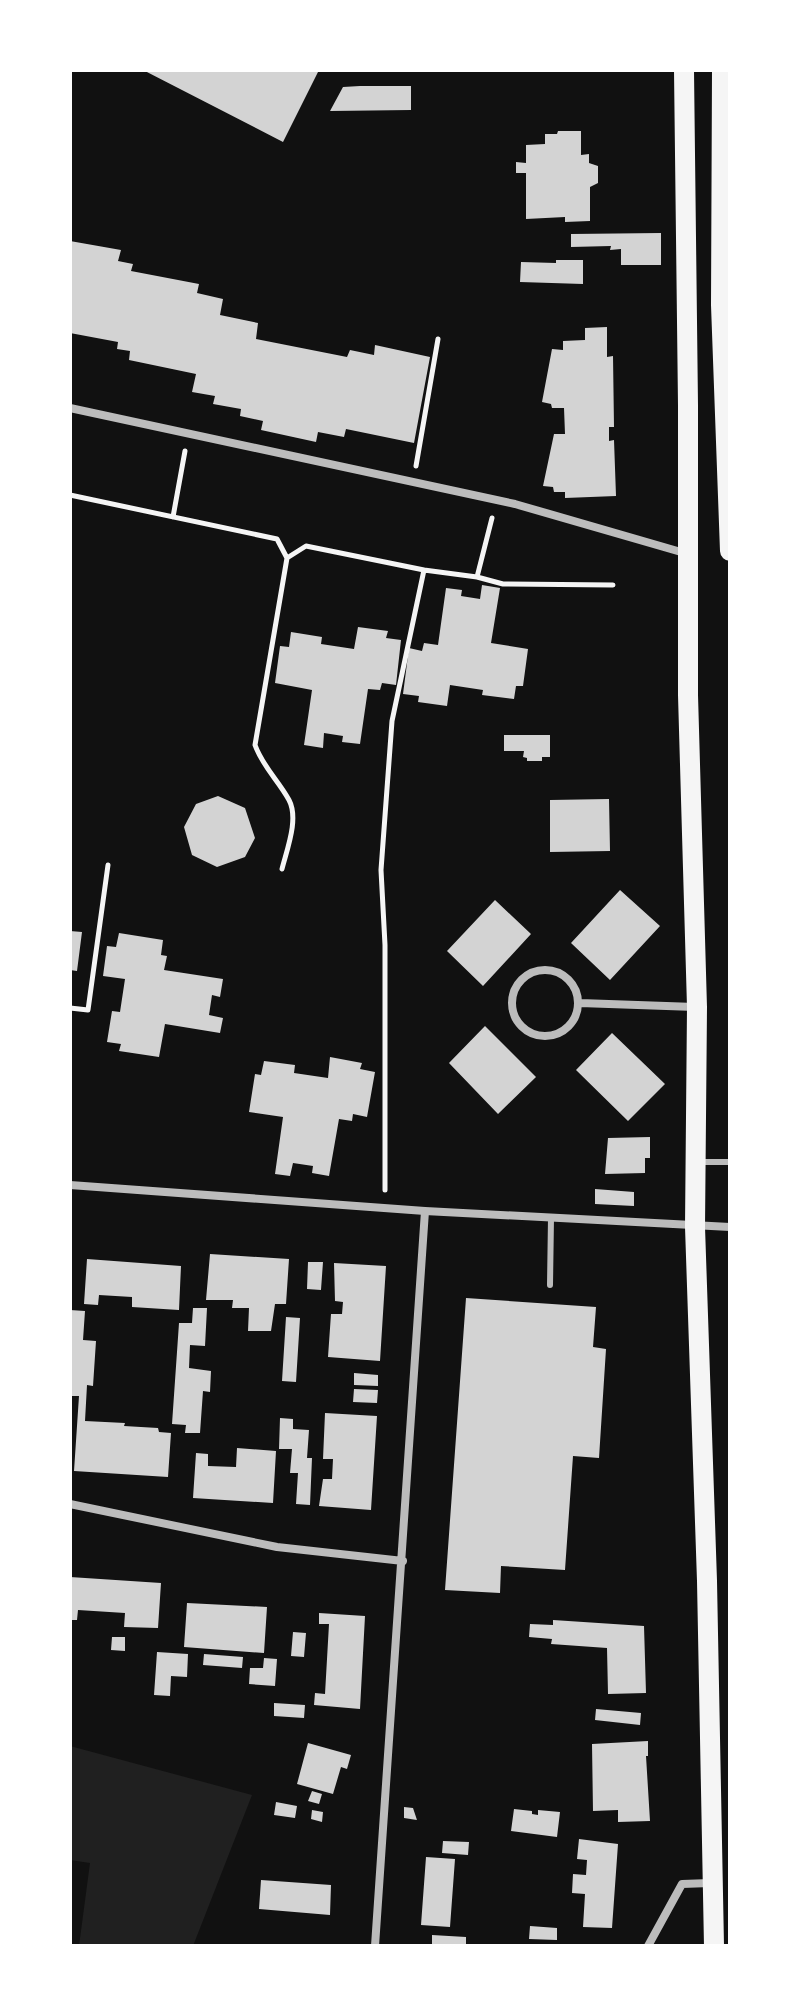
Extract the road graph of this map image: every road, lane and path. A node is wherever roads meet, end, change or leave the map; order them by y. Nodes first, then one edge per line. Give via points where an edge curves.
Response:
1 (684, 70) edge
2 (722, 70) edge
3 (438, 339) dead end
4 (70, 408) edge
5 (188, 434) junction
6 (413, 483) junction
7 (70, 495) edge
8 (496, 500) junction
9 (173, 517) junction
10 (730, 551) edge
11 (688, 554) junction
12 (287, 558) junction
13 (424, 570) junction
14 (477, 577) junction
15 (613, 585) dead end
16 (108, 865) dead end
17 (282, 869) dead end
18 (580, 1003) junction
19 (697, 1007) junction
20 (70, 1008) edge
21 (696, 1162) junction
22 (730, 1162) edge
23 (70, 1185) edge
24 (385, 1208) junction
25 (425, 1211) junction
26 (551, 1218) junction
27 (695, 1227) junction
28 (730, 1227) edge
29 (550, 1285) dead end
30 (70, 1504) edge
31 (403, 1561) junction
32 (714, 1882) junction
33 (375, 1946) edge
34 (648, 1946) edge
35 (714, 1946) edge

1 - 11 main road
2 - 10 main road via 721,305
3 - 6 path
4 - 5 street
5 - 6 street
5 - 9 path
6 - 8 street
7 - 9 path
8 - 11 street
8 - 14 path
9 - 12 path via 277,539
11 - 19 main road
12 - 13 path via 306,546
12 - 17 path via 255,745 291,803 292,830
13 - 14 path
13 - 24 path via 392,721 381,870
14 - 15 path via 503,584
16 - 20 path via 88,1010
18 - 18 street via 570,1027 546,1037 522,1027 512,1003 521,979 545,969 569,979
18 - 19 street
19 - 21 main road
21 - 22 lane
21 - 27 main road
23 - 24 street
24 - 25 street
25 - 26 street
25 - 31 street
26 - 27 street
26 - 29 lane
27 - 28 street
27 - 32 main road
30 - 31 street via 277,1547
31 - 33 street
32 - 34 street via 682,1884
32 - 35 main road

